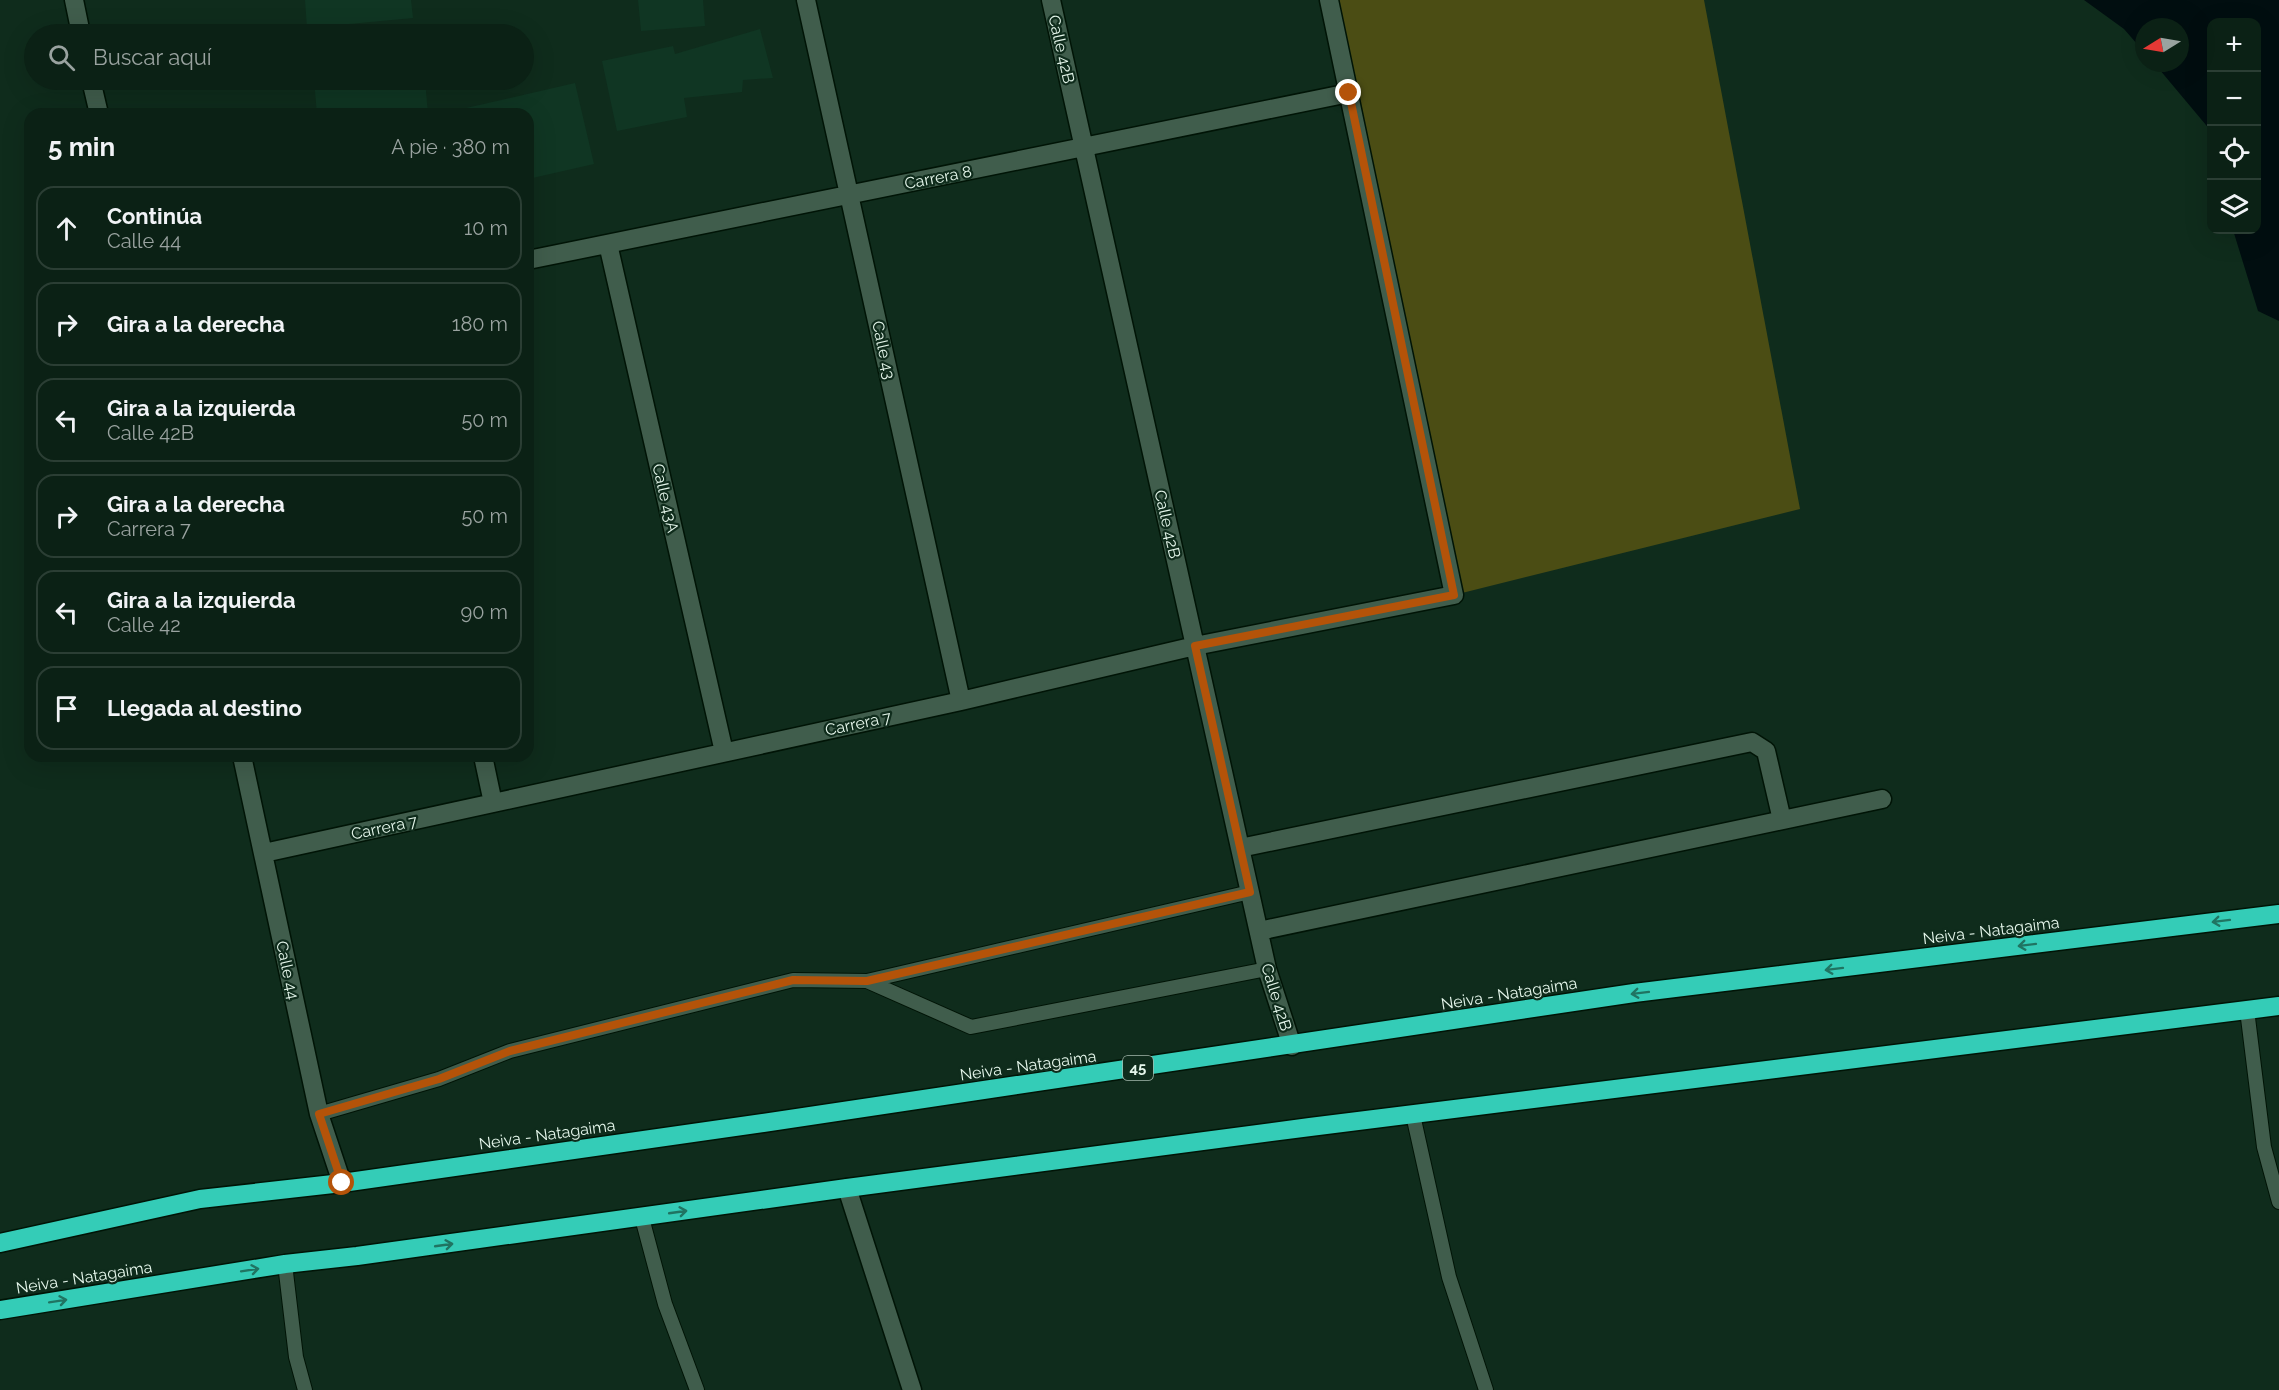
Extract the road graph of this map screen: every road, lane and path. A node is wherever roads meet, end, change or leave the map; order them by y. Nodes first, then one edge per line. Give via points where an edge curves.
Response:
1 (74, 0) edge
2 (806, 0) edge
3 (1051, 0) edge
4 (1329, 0) edge
5 (79, 24) edge
6 (93, 90) edge
7 (1349, 93) junction
8 (98, 108) edge
9 (1084, 148) junction
10 (849, 195) junction
11 (608, 244) junction
12 (534, 259) edge
13 (1195, 646) junction
14 (961, 701) junction
15 (724, 752) junction
16 (243, 762) edge
17 (484, 762) edge
18 (1882, 799) dead end
19 (493, 803) junction
20 (1782, 820) junction
21 (1240, 848) junction
22 (264, 853) junction
23 (1250, 892) junction
24 (2279, 914) edge
25 (1259, 931) junction
26 (1267, 969) junction
27 (867, 981) junction
28 (2279, 1006) edge
29 (2247, 1010) junction
30 (1292, 1046) junction
31 (319, 1114) junction
32 (1413, 1115) junction
33 (342, 1183) junction
34 (847, 1188) junction
35 (2279, 1202) edge
36 (642, 1218) junction
37 (0, 1243) edge
38 (285, 1264) junction
39 (0, 1310) edge
40 (305, 1390) edge
41 (697, 1390) edge
42 (912, 1390) edge
43 (1486, 1390) edge

1 - 5 street
2 - 10 street, Calle 43
3 - 9 street, Calle 42B
4 - 7 street
6 - 8 street
7 - 9 street, Carrera 8
7 - 13 street, Carrera 7 via 1454,595
9 - 10 street, Carrera 8
9 - 13 street, Calle 42B
10 - 11 street, Carrera 8
10 - 14 street, Calle 43
11 - 12 street, Carrera 8
11 - 15 street, Calle 43A
13 - 14 street, Carrera 7
13 - 21 street, Calle 42B
14 - 15 street, Carrera 7
15 - 19 street, Carrera 7
16 - 22 street, Calle 44
17 - 19 street
18 - 20 street
19 - 22 street, Carrera 7
20 - 21 street via 1766,751 1752,742
20 - 25 street
21 - 23 street, Calle 42B
22 - 31 street, Calle 44
23 - 25 street, Calle 42B
23 - 27 lane
24 -> 30 highway, Neiva - Natagaima / 45 via 1634,993
25 - 26 street, Calle 42B
26 - 27 lane via 971,1027
26 - 30 street, Calle 42B
27 - 31 lane via 793,980 510,1051 439,1079
28 - 29 highway, Neiva - Natagaima
29 - 32 highway, Neiva - Natagaima
29 - 35 lane via 2264,1147
30 - 33 highway, Neiva - Natagaima / 45
31 - 33 street, Calle 44
32 - 34 highway, Neiva - Natagaima
32 - 43 lane via 1449,1277
33 - 37 highway, Neiva - Natagaima / 45 via 200,1199
36 -> 34 highway, Neiva - Natagaima
34 - 42 street
38 -> 36 highway, Neiva - Natagaima
36 - 41 lane via 665,1304
39 -> 38 highway, Neiva - Natagaima
38 - 40 lane via 296,1357

